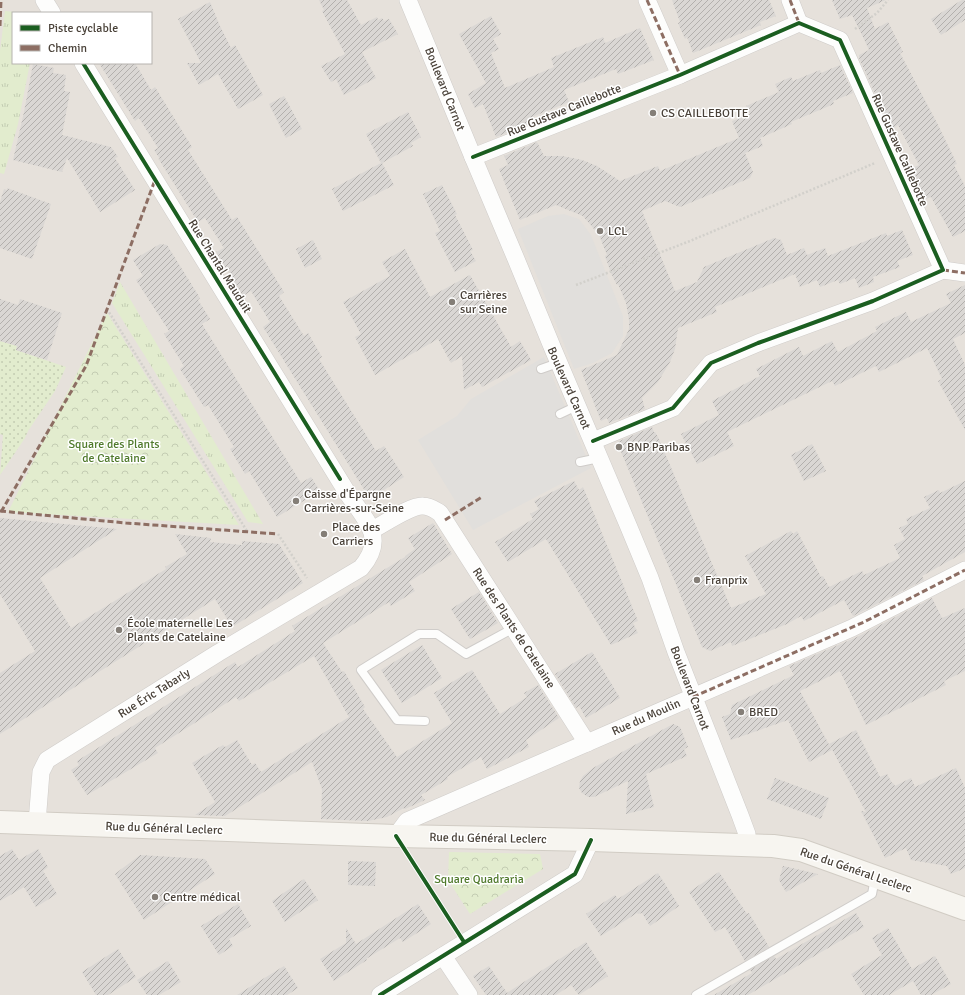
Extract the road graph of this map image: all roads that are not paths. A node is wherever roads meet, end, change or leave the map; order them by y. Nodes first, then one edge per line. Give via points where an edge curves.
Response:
1 (44, 0) edge
2 (408, 0) edge
3 (647, 0) edge
4 (790, 0) edge
5 (51, 12) edge
6 (799, 23) junction
7 (84, 64) edge
8 (680, 74) junction
9 (473, 157) junction
10 (943, 270) junction
11 (965, 273) edge
12 (558, 363) junction
13 (541, 369) dead end
14 (577, 406) junction
15 (560, 414) dead end
16 (593, 442) junction
17 (599, 458) junction
18 (580, 462) dead end
19 (372, 530) junction
20 (965, 570) edge
21 (514, 628) junction
22 (693, 697) junction
23 (425, 721) dead end
24 (587, 743) junction
25 (0, 822) edge
26 (37, 823) junction
27 (396, 836) junction
28 (591, 840) junction
29 (745, 846) junction
30 (875, 876) junction
31 (965, 909) edge
32 (443, 956) junction
33 (380, 995) edge
34 (469, 995) edge
35 (696, 995) edge

1 - 5 street
2 - 9 street, Boulevard Carnot
3 - 8 street
4 - 6 street
6 - 8 street, Rue Gustave Caillebotte
6 - 10 street, Rue Gustave Caillebotte via 840,40
7 - 19 street, Rue Chantal Mauduit
8 - 9 street, Rue Gustave Caillebotte
9 - 12 street, Boulevard Carnot
10 - 11 street
10 - 16 street via 873,301 711,363 672,408
12 - 13 lane
12 - 14 street, Boulevard Carnot
14 - 15 lane
14 - 16 street, Boulevard Carnot
16 - 17 street, Boulevard Carnot
17 - 18 lane
17 - 22 street, Boulevard Carnot via 650,578
19 - 21 street, Rue des Plants de Catelaine via 415,506 430,507 440,513
19 - 26 street, Rue Éric Tabarly via 372,549 361,568 213,656 47,760 41,772
20 - 22 street, Rue du Moulin via 852,628
21 - 23 lane via 466,654 437,634 419,634 361,670 397,720
21 - 24 street, Rue des Plants de Catelaine
22 - 24 street, Rue du Moulin
22 - 29 street, Boulevard Carnot via 740,815 746,834
24 - 27 street, Rue du Moulin via 408,821
25 - 26 street, Rue du Général Leclerc
26 - 27 street, Rue du Général Leclerc
27 - 28 street, Rue du Général Leclerc
28 - 29 street, Rue du Général Leclerc
28 - 32 street via 575,874
29 - 30 street, Rue du Général Leclerc via 801,850
30 - 31 street, Rue du Général Leclerc
30 - 35 lane via 872,894
32 - 33 street
32 - 34 street

